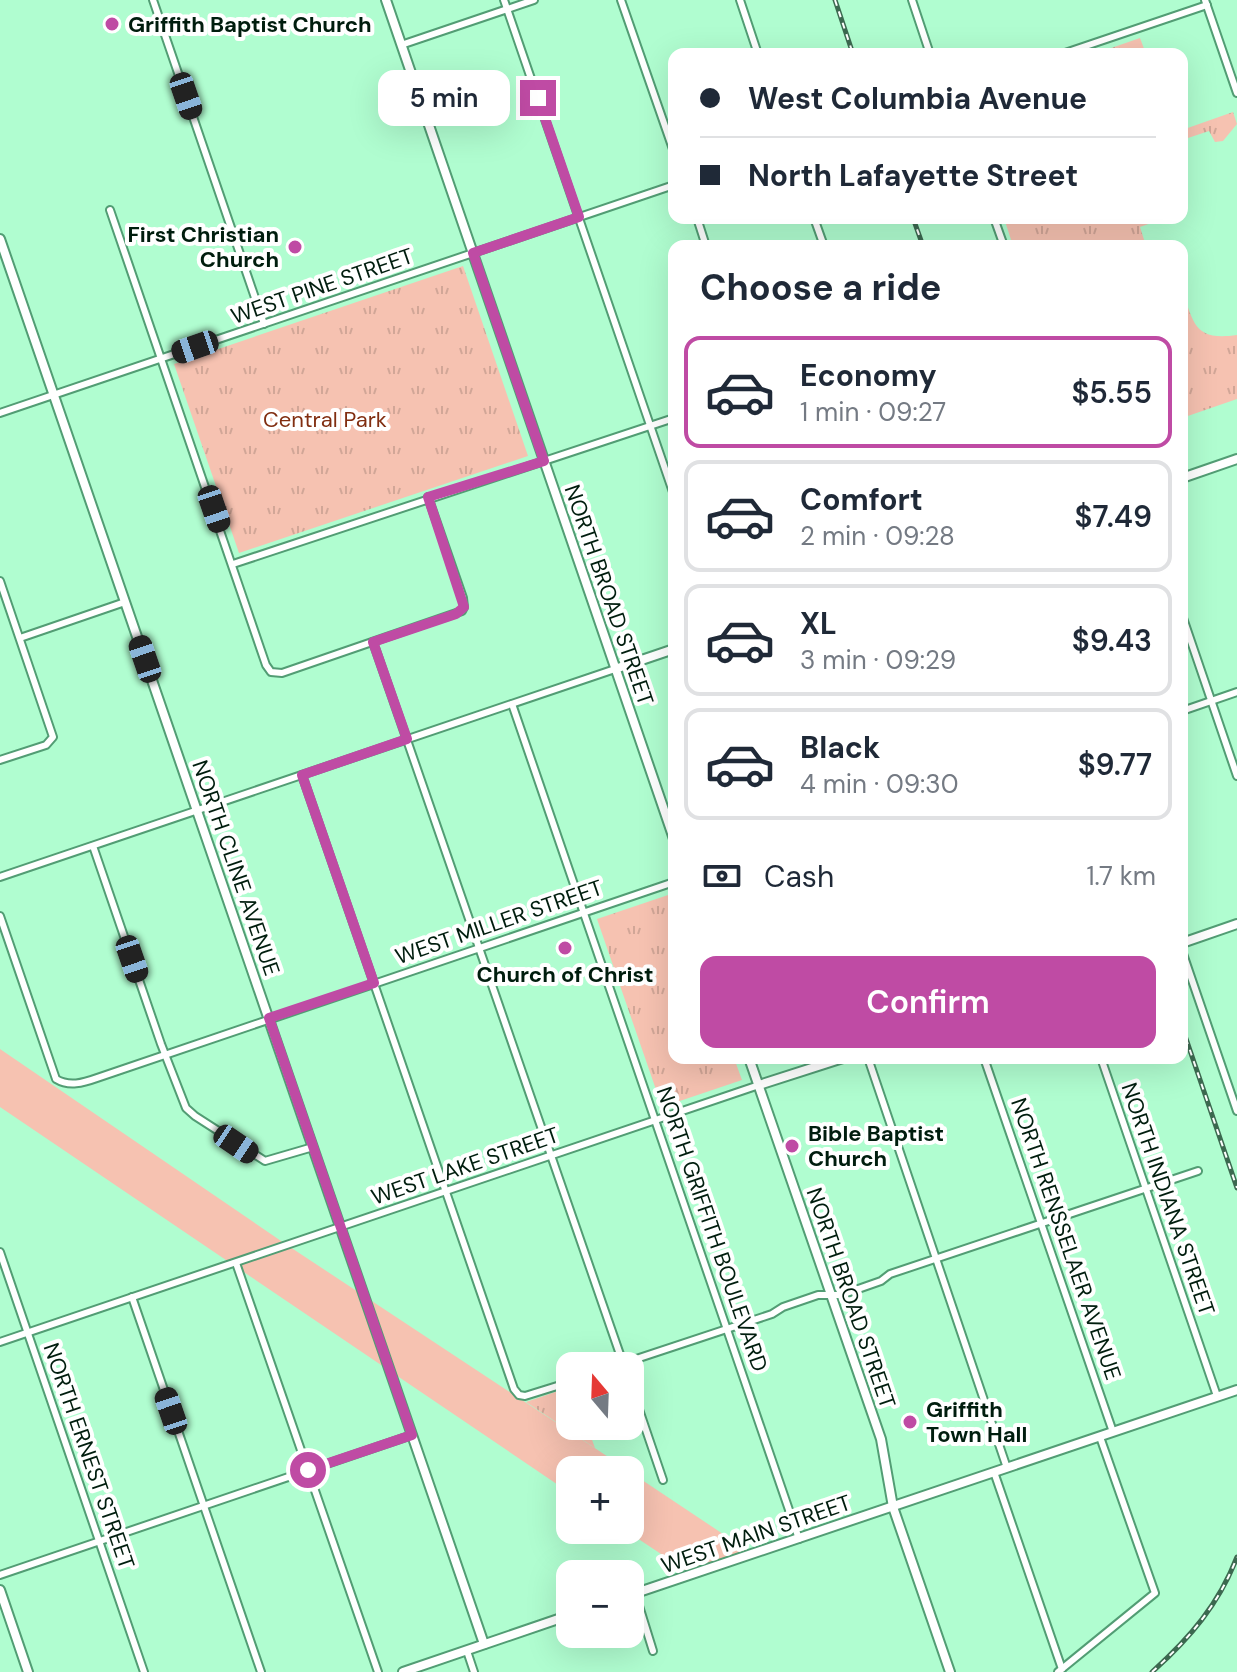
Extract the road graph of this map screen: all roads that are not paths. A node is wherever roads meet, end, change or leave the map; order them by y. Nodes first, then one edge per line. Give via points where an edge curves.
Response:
1 (153, 0) edge
2 (386, 0) edge
3 (504, 0) edge
4 (534, 0) edge
5 (621, 0) edge
6 (740, 0) edge
7 (912, 0) edge
8 (1206, 3) edge
9 (507, 9) junction
10 (401, 45) junction
11 (756, 48) edge
12 (928, 48) edge
13 (1079, 48) edge
14 (1237, 93) edge
15 (668, 135) edge
16 (668, 187) edge
17 (110, 210) dead end
18 (579, 217) junction
19 (0, 239) edge
20 (473, 253) junction
21 (264, 324) junction
22 (161, 358) junction
23 (53, 395) junction
24 (0, 413) edge
25 (668, 420) edge
26 (650, 425) junction
27 (1237, 459) edge
28 (544, 461) junction
29 (1188, 476) edge
30 (668, 478) edge
31 (428, 497) junction
32 (233, 564) junction
33 (0, 581) edge
34 (125, 602) junction
35 (1188, 633) edge
36 (20, 638) junction
37 (373, 642) junction
38 (668, 651) edge
39 (615, 669) junction
40 (1237, 692) edge
41 (1211, 701) junction
42 (512, 704) junction
43 (1188, 709) edge
44 (407, 739) junction
45 (0, 760) edge
46 (302, 775) junction
47 (1237, 776) edge
48 (197, 811) junction
49 (668, 822) edge
50 (93, 846) junction
51 (0, 877) edge
52 (668, 884) edge
53 (584, 912) junction
54 (0, 916) edge
55 (1237, 924) edge
56 (1188, 941) edge
57 (479, 948) junction
58 (1188, 968) edge
59 (374, 983) junction
60 (269, 1018) junction
61 (167, 1055) junction
62 (751, 1064) edge
63 (824, 1064) edge
64 (870, 1064) edge
65 (986, 1064) edge
66 (1103, 1064) edge
67 (759, 1085) junction
68 (1237, 1111) edge
69 (656, 1121) junction
70 (313, 1147) junction
71 (550, 1156) junction
72 (1198, 1171) dead end
73 (1145, 1188) junction
74 (445, 1192) junction
75 (1041, 1223) junction
76 (341, 1226) junction
77 (0, 1252) edge
78 (936, 1258) junction
79 (236, 1263) junction
80 (832, 1295) junction
81 (132, 1297) junction
82 (728, 1329) junction
83 (28, 1333) junction
84 (0, 1342) edge
85 (616, 1352) edge
86 (644, 1357) edge
87 (556, 1387) edge
88 (1237, 1390) edge
89 (1217, 1396) junction
90 (644, 1424) edge
91 (1113, 1432) junction
92 (412, 1435) junction
93 (1100, 1437) junction
94 (1007, 1468) junction
95 (308, 1470) junction
96 (994, 1472) junction
97 (663, 1480) dead end
98 (204, 1506) junction
99 (893, 1507) junction
100 (799, 1539) junction
101 (100, 1541) junction
102 (0, 1575) edge
103 (0, 1590) edge
104 (644, 1590) edge
105 (556, 1620) edge
106 (644, 1625) edge
107 (484, 1644) junction
108 (467, 1651) junction
109 (653, 1651) dead end
110 (1060, 1670) edge
111 (28, 1672) edge
112 (144, 1672) edge
113 (261, 1672) edge
114 (378, 1672) edge
115 (403, 1672) edge
116 (474, 1672) edge
117 (950, 1672) edge

1 - 21 street
2 - 10 street, NORTH BROAD STREET
3 - 9 street
4 - 9 street
5 - 15 street
6 - 11 street
7 - 12 street
8 - 13 street
8 - 14 street
9 - 10 street
9 - 18 street
10 - 20 street, NORTH BROAD STREET
16 - 18 street, WEST PINE STREET
17 - 22 street
18 - 20 street, WEST PINE STREET
18 - 26 street
19 - 23 street, NORTH CLINE AVENUE
20 - 21 street, WEST PINE STREET
20 - 28 street, NORTH BROAD STREET
21 - 22 street, WEST PINE STREET
22 - 23 street, WEST PINE STREET
22 - 32 street
23 - 24 street, WEST PINE STREET
23 - 34 street, NORTH CLINE AVENUE
25 - 26 street
26 - 28 street
26 - 30 street
27 - 29 street
28 - 31 street
28 - 39 street, NORTH BROAD STREET
31 - 32 street
31 - 37 street via 464,607
32 - 37 street via 266,665 275,674
33 - 36 street
34 - 36 street
34 - 48 street, NORTH CLINE AVENUE
35 - 41 street
36 - 45 street via 53,739
37 - 44 street
38 - 39 street
39 - 42 street
39 - 49 street, NORTH BROAD STREET
40 - 41 street
41 - 43 street
41 - 47 street
42 - 44 street
42 - 53 street, NORTH GRIFFITH BOULEVARD
44 - 46 street
44 - 57 street
46 - 48 street
46 - 59 street
48 - 50 street
48 - 60 street, NORTH CLINE AVENUE
50 - 51 street
50 - 61 street
52 - 53 street, WEST MILLER STREET
53 - 57 street, WEST MILLER STREET
53 - 69 street, NORTH GRIFFITH BOULEVARD
54 - 61 street, WEST MILLER STREET via 56,1079 83,1083
55 - 56 street
57 - 59 street, WEST MILLER STREET
57 - 71 street
58 - 68 street
59 - 60 street, WEST MILLER STREET
59 - 74 street
60 - 61 street, WEST MILLER STREET
60 - 70 street, NORTH CLINE AVENUE
61 - 70 street via 188,1111 256,1157 271,1161
62 - 67 street, NORTH BROAD STREET
63 - 67 street
64 - 78 street
65 - 75 street, NORTH RENSSELAER AVENUE
66 - 73 street, NORTH INDIANA STREET
67 - 69 street, WEST LAKE STREET
67 - 80 street, NORTH BROAD STREET
69 - 71 street, WEST LAKE STREET
69 - 82 street, NORTH GRIFFITH BOULEVARD
70 - 76 street, NORTH CLINE AVENUE
71 - 74 street, WEST LAKE STREET
71 - 85 street
72 - 73 street
73 - 75 street
73 - 89 street, NORTH INDIANA STREET
74 - 76 street, WEST LAKE STREET
74 - 87 street via 513,1386 519,1395
75 - 78 street
75 - 91 street, NORTH RENSSELAER AVENUE
76 - 79 street, WEST LAKE STREET
76 - 92 street, NORTH CLINE AVENUE
77 - 83 street, NORTH ERNEST STREET
78 - 80 street
78 - 94 street
79 - 81 street, WEST LAKE STREET
79 - 95 street
80 - 82 street via 818,1295
80 - 99 street, NORTH BROAD STREET via 881,1439
81 - 83 street, WEST LAKE STREET
81 - 98 street
82 - 86 street
82 - 100 street, NORTH GRIFFITH BOULEVARD
83 - 84 street, WEST LAKE STREET
83 - 101 street, NORTH ERNEST STREET
88 - 89 street, WEST MAIN STREET
89 - 91 street, WEST MAIN STREET
90 - 97 street
91 - 93 street, WEST MAIN STREET
92 - 95 street
92 - 107 street, NORTH CLINE AVENUE
93 - 94 street, WEST MAIN STREET
93 - 110 street via 1155,1593
94 - 96 street, WEST MAIN STREET
95 - 98 street
95 - 114 street
96 - 99 street, WEST MAIN STREET
96 - 110 street
98 - 101 street
98 - 113 street
99 - 100 street, WEST MAIN STREET
99 - 117 street, NORTH BROAD STREET
100 - 104 street, WEST MAIN STREET
101 - 102 street
101 - 112 street, NORTH ERNEST STREET
103 - 111 street
105 - 107 street
106 - 109 street
107 - 108 street
108 - 115 street
108 - 116 street

